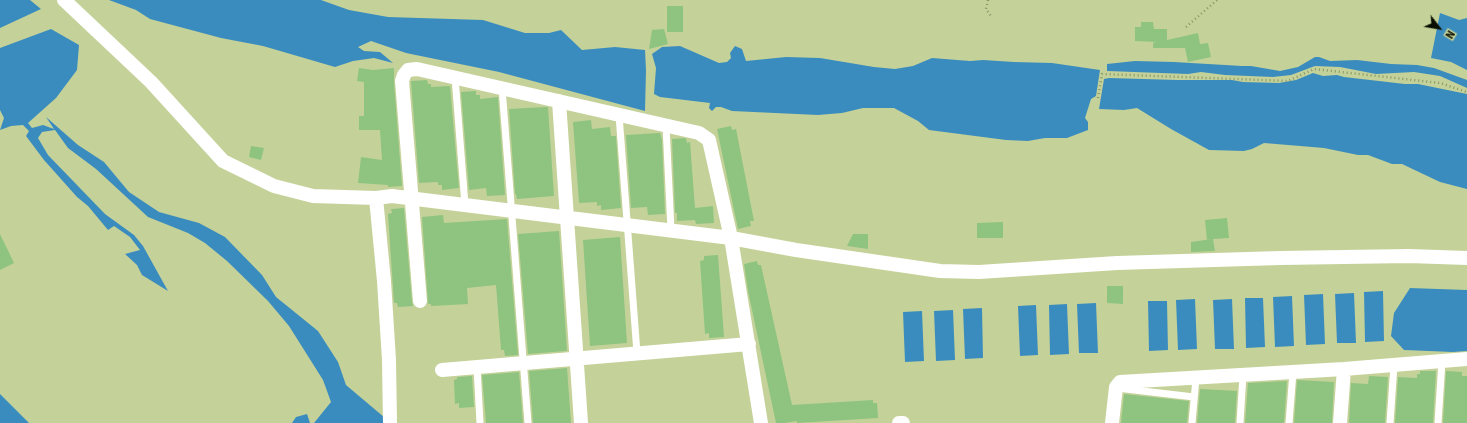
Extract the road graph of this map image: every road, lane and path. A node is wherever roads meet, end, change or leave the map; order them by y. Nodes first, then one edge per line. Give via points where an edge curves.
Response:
1 (64, 0) edge
2 (988, 0) edge
3 (1217, 0) edge
4 (991, 16) dead end
5 (1186, 27) dead end
6 (455, 77) junction
7 (502, 88) junction
8 (1467, 92) edge
9 (1098, 98) dead end
10 (559, 101) junction
11 (619, 115) junction
12 (666, 126) junction
13 (376, 198) junction
14 (412, 198) junction
15 (465, 205) junction
16 (512, 211) junction
17 (567, 217) junction
18 (627, 225) junction
19 (672, 230) junction
20 (731, 238) junction
21 (1467, 258) edge
22 (420, 302) dead end
23 (749, 344) junction
24 (637, 353) junction
25 (577, 358) junction
26 (1467, 359) edge
27 (1442, 361) junction
28 (524, 363) junction
29 (1394, 365) junction
30 (477, 367) junction
31 (1344, 369) junction
32 (442, 370) dead end
33 (1293, 372) junction
34 (1243, 375) junction
35 (1196, 378) junction
36 (1116, 388) junction
37 (1194, 397) junction
38 (390, 423) edge
39 (480, 423) edge
40 (528, 423) edge
41 (581, 423) edge
42 (762, 423) edge
43 (899, 423) edge
44 (903, 423) edge
45 (1112, 423) edge
46 (1192, 423) edge
47 (1240, 423) edge
48 (1289, 423) edge
49 (1340, 423) edge
50 (1390, 423) edge
51 (1438, 423) edge

1 - 13 street via 151,82 224,161 274,186 313,196
2 - 4 path via 986,8
3 - 5 path
6 - 7 street
6 - 14 street via 414,68 408,70 402,78
6 - 15 lane
7 - 10 street
7 - 16 lane
8 - 9 path via 1440,83 1314,69 1288,80 1102,74
10 - 11 street
10 - 17 street
11 - 12 street
11 - 18 lane
12 - 19 lane
12 - 20 street via 699,133 709,140
13 - 14 street
13 - 38 street via 389,360
14 - 15 street
14 - 22 street
15 - 16 street
16 - 17 street
16 - 28 lane
17 - 18 street
17 - 25 street
18 - 19 street
18 - 24 lane
19 - 20 street
20 - 21 street via 940,271 979,272 1117,263 1258,259 1409,256
20 - 23 street
23 - 24 street
23 - 42 street
24 - 25 street
25 - 28 street
25 - 41 street
26 - 27 street
27 - 29 street
27 - 51 lane
28 - 30 street
28 - 40 lane
29 - 31 street
29 - 50 lane
30 - 32 street
30 - 39 lane
31 - 33 street
31 - 49 street
33 - 34 street
33 - 48 lane
34 - 35 street
34 - 47 lane
35 - 36 street via 1120,382
35 - 37 lane
36 - 37 lane
36 - 45 street
37 - 46 lane
43 - 44 street

